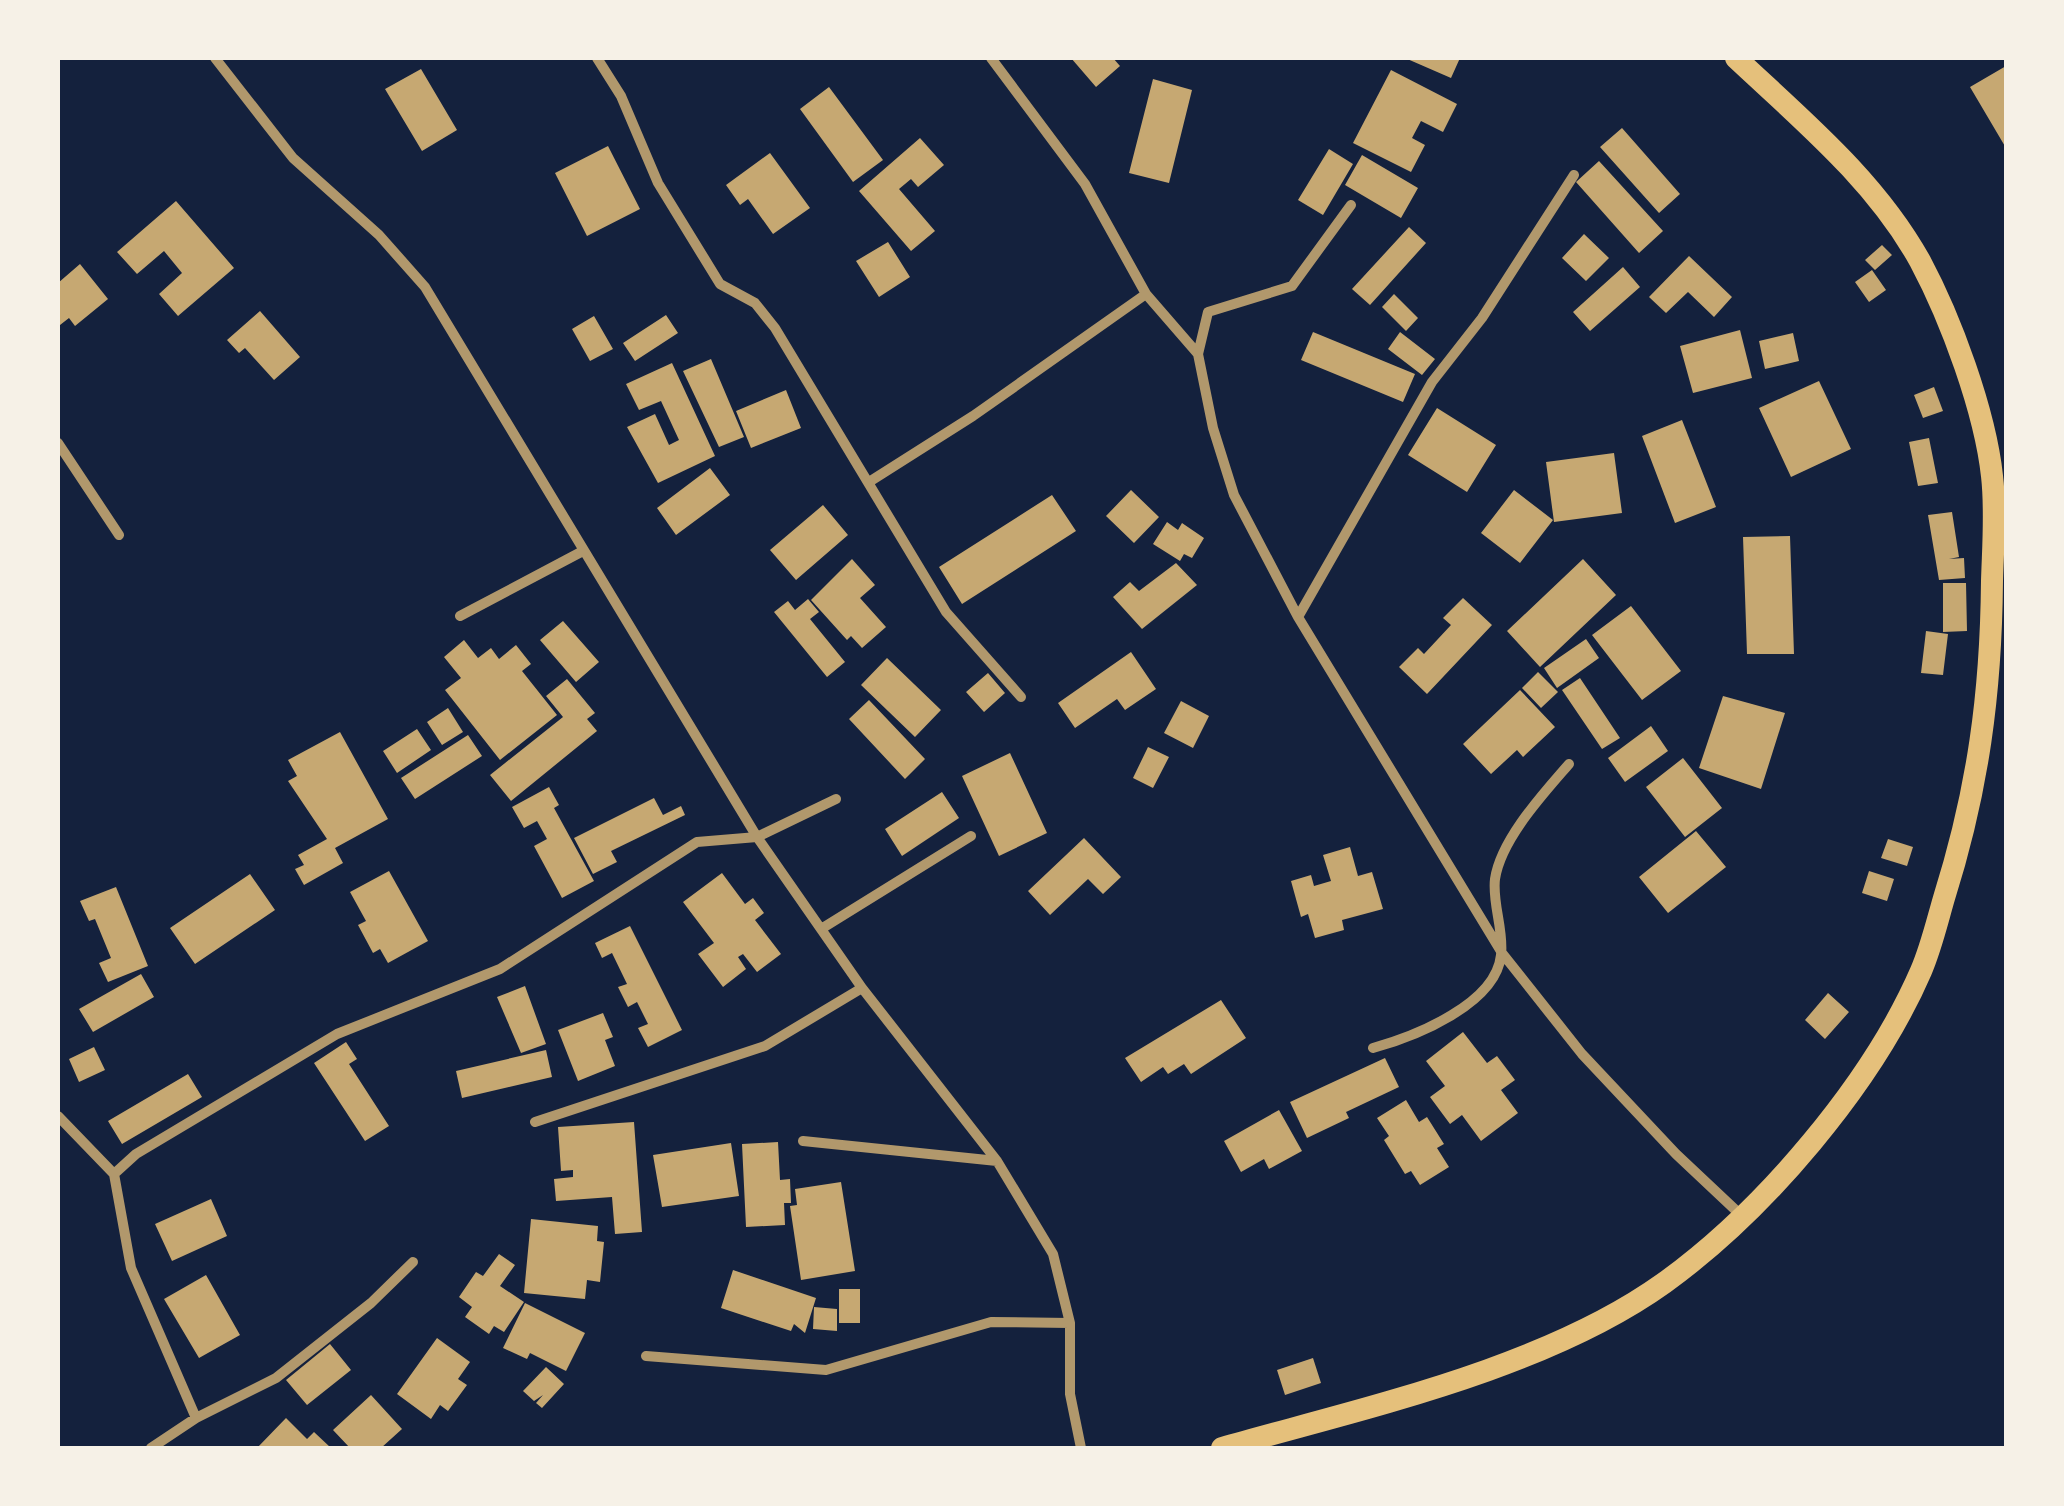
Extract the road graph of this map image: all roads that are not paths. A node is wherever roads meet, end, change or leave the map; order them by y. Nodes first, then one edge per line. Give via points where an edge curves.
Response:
1 (215, 58) edge
2 (597, 58) edge
3 (991, 58) edge
4 (1736, 58) edge
5 (1574, 175) dead end
6 (1351, 205) dead end
7 (1146, 294) junction
8 (1198, 354) junction
9 (58, 444) edge
10 (1999, 478) edge
11 (870, 482) junction
12 (119, 535) dead end
13 (2000, 538) edge
14 (582, 550) junction
15 (2000, 568) edge
16 (460, 616) dead end
17 (1298, 617) junction
18 (1999, 629) edge
19 (1020, 697) dead end
20 (1569, 764) dead end
21 (836, 800) dead end
22 (971, 836) dead end
23 (757, 837) junction
24 (821, 929) junction
25 (1502, 953) junction
26 (862, 988) junction
27 (1373, 1048) dead end
28 (58, 1116) edge
29 (534, 1122) dead end
30 (803, 1141) dead end
31 (998, 1161) junction
32 (114, 1174) junction
33 (1745, 1218) junction
34 (413, 1262) dead end
35 (1070, 1323) junction
36 (646, 1356) dead end
37 (196, 1418) junction
38 (151, 1448) edge
39 (1081, 1448) edge
40 (1222, 1448) edge

1 - 14 street via 293,158 379,235 425,287
2 - 11 street via 658,183 720,284 755,303 776,328
3 - 7 street via 1085,184
4 - 10 main road via 1847,163 1920,262 1948,323
5 - 17 street via 1482,318 1432,382
6 - 8 street via 1292,286 1208,312
7 - 8 street
7 - 11 street
8 - 17 street via 1234,495
9 - 12 street
10 - 13 main road
11 - 19 street via 946,612
13 - 15 main road
14 - 16 street
14 - 23 street
15 - 18 main road
17 - 25 street
18 - 33 main road via 1986,730 1958,854 1922,970 1866,1072
20 - 25 street via 1522,820 1495,878
21 - 23 street
22 - 24 street
23 - 24 street
23 - 32 street via 697,842 500,969 337,1034 136,1154
24 - 26 street
25 - 27 street via 1496,980 1476,1002
25 - 33 street via 1596,1068
26 - 29 street via 765,1046
26 - 31 street
28 - 32 street
30 - 31 street
31 - 35 street via 1053,1254
32 - 37 street via 131,1268
33 - 40 main road via 1661,1286 1538,1352
34 - 37 street via 372,1304 276,1378
35 - 36 street via 991,1322 826,1370
35 - 39 street via 1070,1394
37 - 38 street

